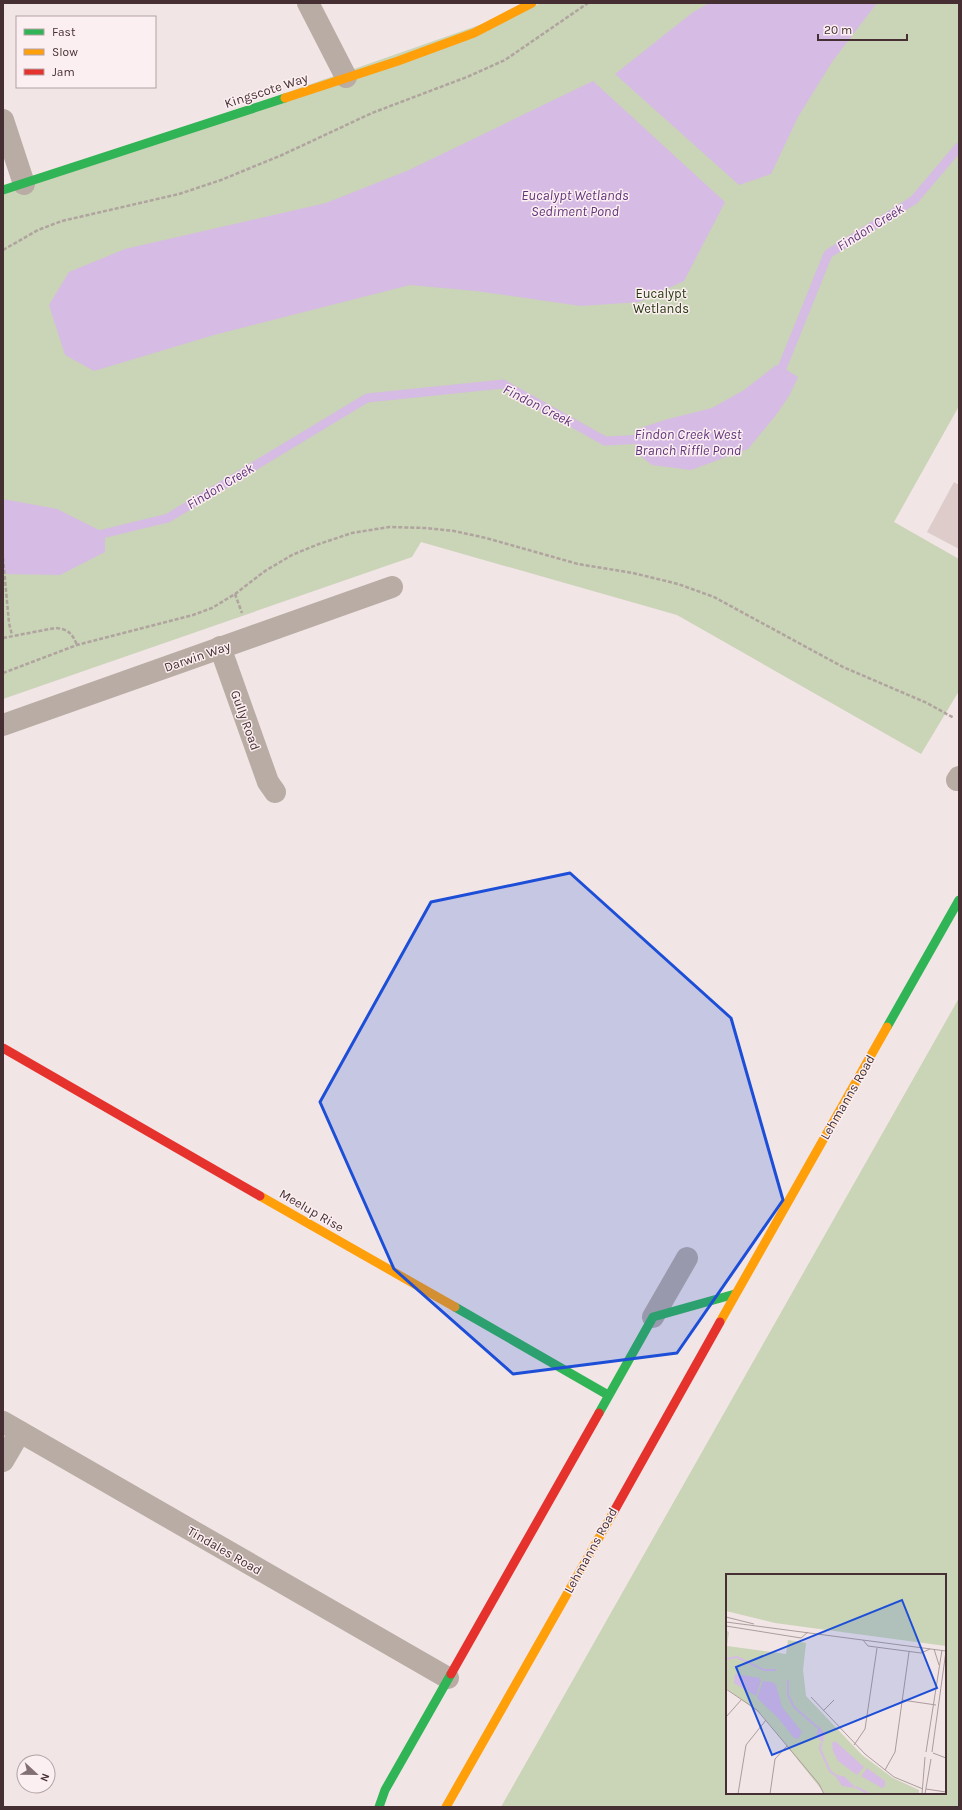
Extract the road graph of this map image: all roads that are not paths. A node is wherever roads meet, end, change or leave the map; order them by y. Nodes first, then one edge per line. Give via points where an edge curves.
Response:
1 (308, 3) edge
2 (532, 3) edge
3 (346, 77) junction
4 (3, 120) edge
5 (24, 184) junction
6 (3, 190) edge
7 (392, 588) dead end
8 (220, 647) junction
9 (3, 725) edge
10 (275, 792) dead end
11 (959, 900) edge
12 (3, 1048) edge
13 (687, 1258) dead end
14 (735, 1294) junction
15 (653, 1317) junction
16 (608, 1395) junction
17 (11, 1427) edge
18 (3, 1461) edge
19 (448, 1678) junction
20 (379, 1807) edge
21 (446, 1807) edge

1 - 3 street
2 - 3 street, Kingscote Way via 474,33
3 - 5 street, Kingscote Way
4 - 5 street
5 - 6 street, Kingscote Way
7 - 8 street, Darwin Way
8 - 9 street, Darwin Way
8 - 10 street, Gully Road via 266,776
11 - 14 street, Lehmanns Road
12 - 16 street, Meelup Rise
13 - 15 street
14 - 15 street
14 - 21 street, Lehmanns Road
15 - 16 street
16 - 19 street
17 - 18 street
17 - 19 street, Tindales Road
19 - 20 street via 385,1790

